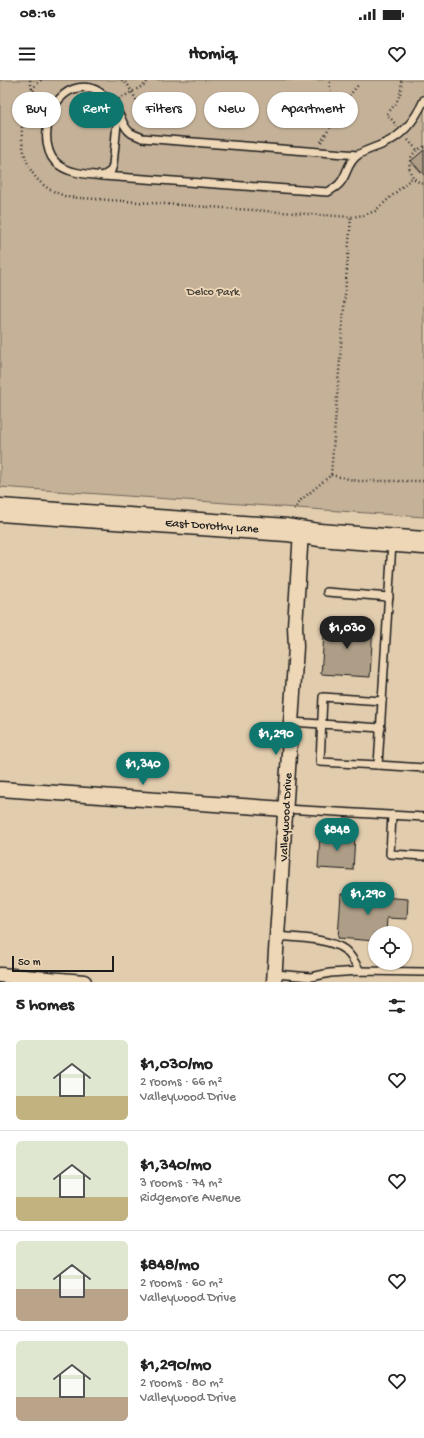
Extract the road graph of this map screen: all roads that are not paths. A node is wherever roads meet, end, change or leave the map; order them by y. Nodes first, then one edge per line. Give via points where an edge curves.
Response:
1 (100, 92) edge
2 (424, 100) edge
3 (124, 124) edge
4 (117, 128) edge
5 (358, 155) junction
6 (103, 176) junction
7 (0, 510) edge
8 (301, 532) junction
9 (392, 541) junction
10 (424, 543) edge
11 (327, 592) dead end
12 (389, 597) junction
13 (382, 701) junction
14 (291, 722) junction
15 (321, 724) junction
16 (381, 728) junction
17 (378, 766) junction
18 (424, 768) edge
19 (0, 789) edge
20 (285, 810) junction
21 (392, 815) junction
22 (424, 817) edge
23 (424, 856) edge
24 (277, 936) junction
25 (360, 970) junction
26 (424, 972) edge
27 (0, 975) edge
28 (274, 978) edge
29 (320, 979) edge
30 (75, 982) edge

1 - 6 lane via 93,88 79,87 70,88 61,94 52,108 47,140 49,154 67,170
2 - 5 lane via 419,111 402,132
3 - 5 lane via 131,133 142,138
4 - 6 lane via 113,165 111,171
5 - 6 lane via 346,170 341,183 328,192
7 - 8 main road, East Dorothy Lane
8 - 9 main road, East Dorothy Lane
8 - 14 street, Valleywood Drive
9 - 10 main road, East Dorothy Lane
9 - 12 lane
11 - 12 lane
12 - 13 lane
13 - 15 lane via 323,697
13 - 16 lane
14 - 15 lane
14 - 20 street, Valleywood Drive
15 - 16 lane
15 - 17 lane via 320,762
16 - 17 lane
17 - 18 lane
19 - 20 street
20 - 21 lane
20 - 24 street, Valleywood Drive
21 - 22 lane
21 - 23 lane via 390,854
24 - 25 lane via 333,944 345,950
24 - 28 street, Valleywood Drive
25 - 26 lane
25 - 29 lane via 340,972
27 - 30 street
28 - 29 lane

